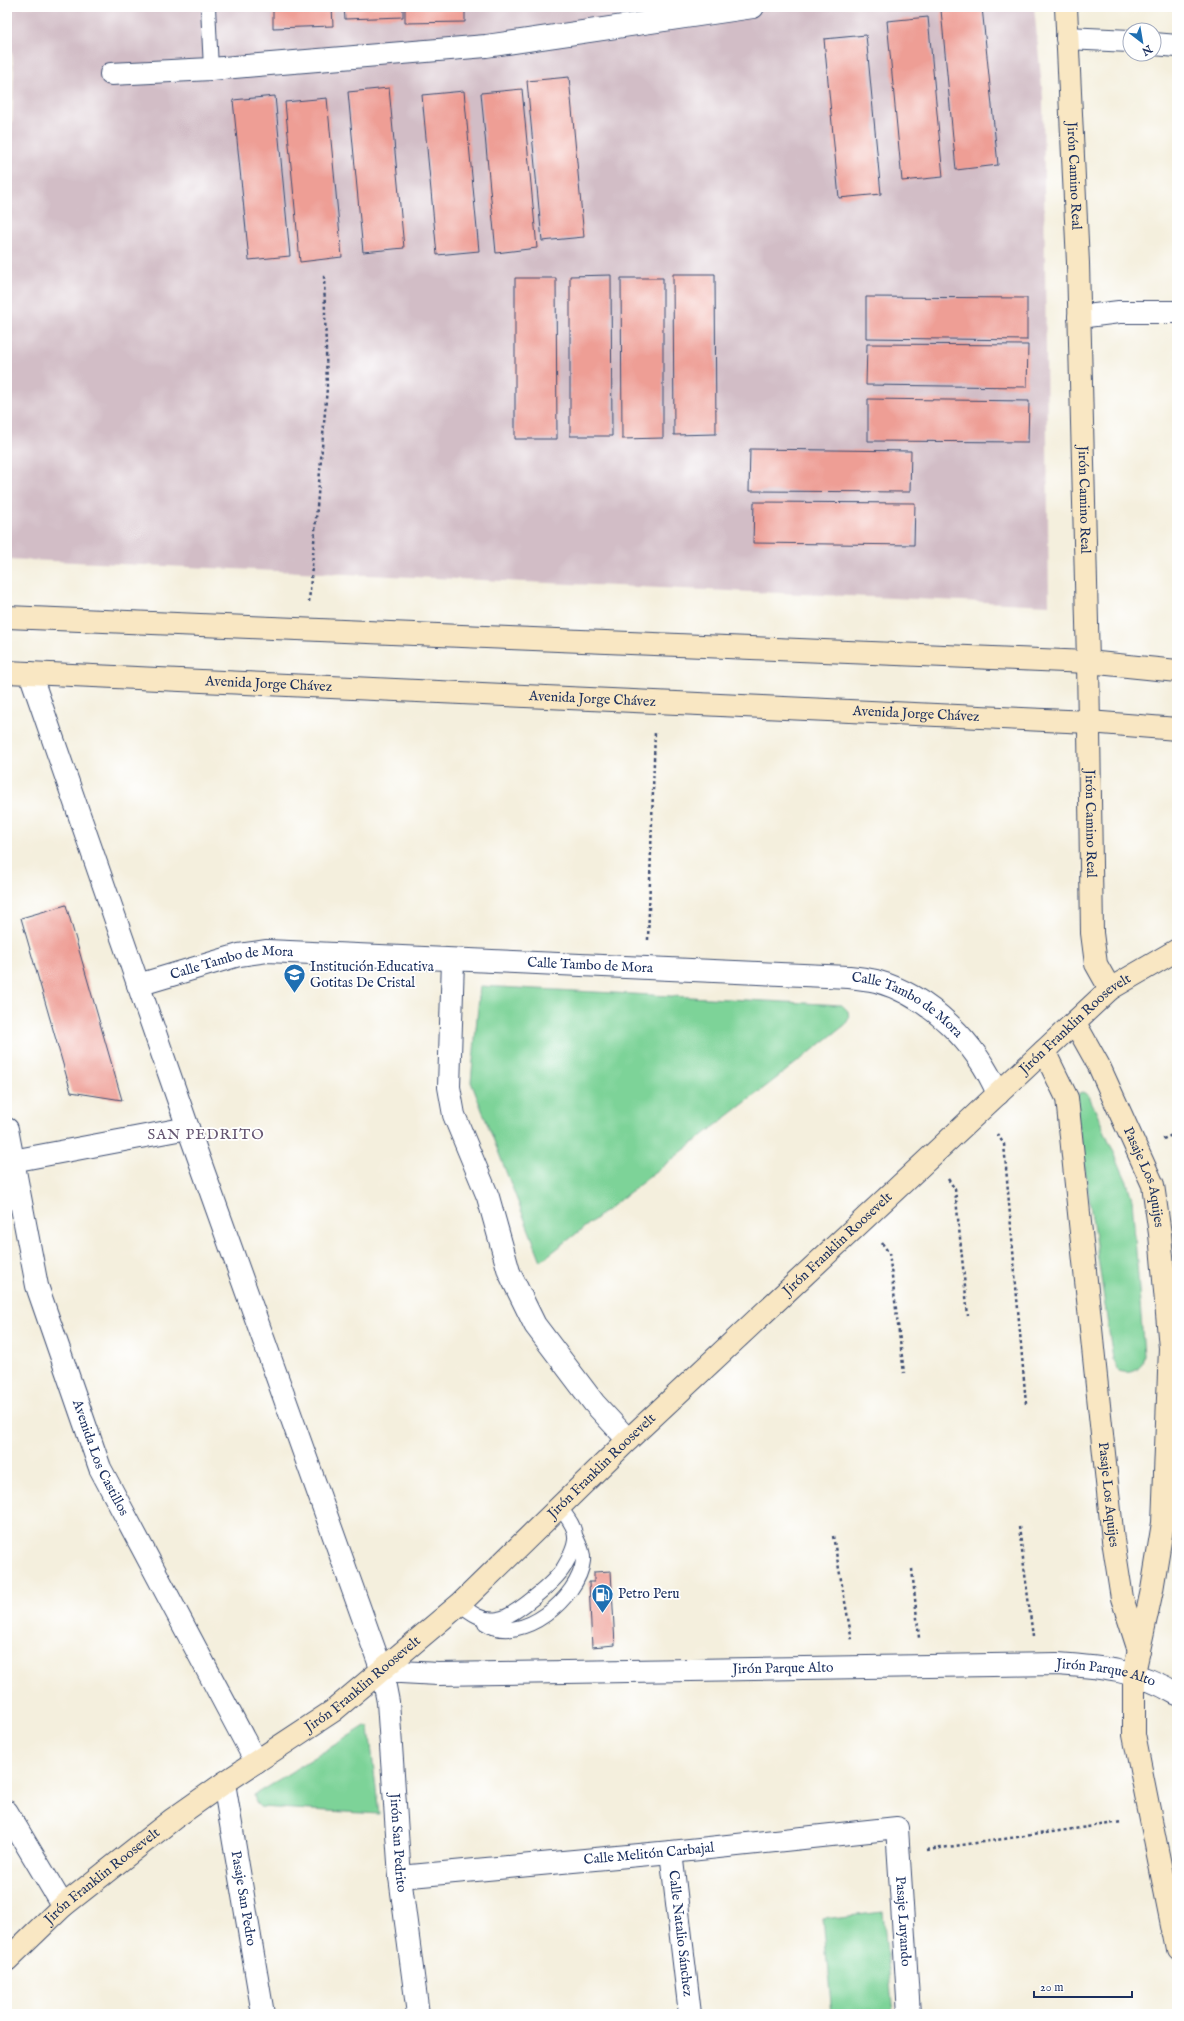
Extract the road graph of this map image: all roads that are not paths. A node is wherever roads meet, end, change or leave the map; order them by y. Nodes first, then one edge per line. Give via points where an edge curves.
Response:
1 (208, 7) edge
2 (1066, 7) edge
3 (743, 8) edge
4 (1067, 38) junction
5 (1122, 41) edge
6 (1162, 45) edge
7 (1177, 46) edge
8 (211, 69) junction
9 (111, 74) dead end
10 (1177, 312) edge
11 (1079, 317) junction
12 (7, 616) edge
13 (1088, 662) junction
14 (1177, 670) edge
15 (7, 672) edge
16 (30, 673) junction
17 (1089, 722) junction
18 (1177, 729) edge
19 (1177, 950) edge
20 (453, 960) junction
21 (138, 985) junction
22 (1110, 989) junction
23 (1075, 1023) junction
24 (1044, 1051) junction
25 (998, 1094) junction
26 (188, 1128) junction
27 (7, 1129) edge
28 (10, 1162) edge
29 (628, 1440) junction
30 (559, 1506) junction
31 (575, 1536) junction
32 (467, 1609) junction
33 (1140, 1653) junction
34 (382, 1671) junction
35 (1134, 1674) junction
36 (1177, 1694) edge
37 (256, 1762) junction
38 (224, 1783) junction
39 (7, 1812) edge
40 (897, 1828) joint
41 (671, 1852) junction
42 (400, 1877) junction
43 (63, 1906) junction
44 (1177, 1950) edge
45 (7, 1960) edge
46 (262, 2014) edge
47 (418, 2014) edge
48 (690, 2014) edge
49 (909, 2014) edge

1 - 8 lane
2 - 4 street, Jirón Camino Real
3 - 8 street via 486,46
4 - 5 street
4 - 11 street, Jirón Camino Real
6 - 7 street
8 - 9 street
10 - 11 street via 1119,312
11 - 13 street, Jirón Camino Real
12 - 13 street
13 - 14 street
13 - 17 street, Jirón Camino Real
15 - 16 street, Avenida Jorge Chávez
16 - 17 street, Avenida Jorge Chávez
16 - 21 street, Jirón San Pedrito
17 - 18 street, Avenida Jorge Chávez
17 - 22 street, Jirón Camino Real via 1092,933 1096,964
19 - 22 street, Jirón Franklin Roosevelt
20 - 21 street, Calle Tambo de Mora via 267,951 239,955
20 - 25 street, Calle Tambo de Mora via 849,977 877,982 916,999 946,1022 980,1060
20 - 29 street via 449,1087 454,1115 488,1198 508,1272 535,1325 594,1403
21 - 26 street, Jirón San Pedrito
22 - 23 street, Jirón Franklin Roosevelt
23 - 24 street, Jirón Franklin Roosevelt
23 - 33 street, Pasaje Los Aquijes via 1099,1066 1153,1185 1160,1234 1170,1348 1163,1523
24 - 25 street, Jirón Franklin Roosevelt
24 - 33 street, Pasaje Los Aquijes via 1067,1098 1113,1540 1122,1598
25 - 29 street, Jirón Franklin Roosevelt
26 - 28 street
26 - 34 street, Jirón San Pedrito
27 - 28 street, Avenida Los Castillos
28 - 37 street, Avenida Los Castillos via 37,1286 100,1468
29 - 30 street, Jirón Franklin Roosevelt
30 - 31 lane via 570,1521
30 - 32 street, Jirón Franklin Roosevelt
31 - 32 lane via 564,1568 536,1596 513,1614 498,1620 485,1619
31 - 32 lane via 584,1561 576,1583 556,1607 540,1619 524,1627 507,1629 489,1626
32 - 34 street, Jirón Franklin Roosevelt
33 - 35 street, Pasaje Los Aquijes
34 - 35 street, Jirón Parque Alto via 438,1674 1036,1664 1094,1666
34 - 37 street, Jirón Franklin Roosevelt via 333,1712
34 - 42 street, Jirón San Pedrito via 388,1702
35 - 36 street, Jirón Parque Alto
35 - 44 street, Pasaje Los Aquijes via 1134,1735
37 - 38 street, Jirón Franklin Roosevelt
38 - 43 street, Jirón Franklin Roosevelt via 173,1819
38 - 46 street, Pasaje San Pedro
39 - 43 street
40 - 41 street, Calle Melitón Carbajal
40 - 49 street, Pasaje Luyando
41 - 42 street, Calle Melitón Carbajal
41 - 48 street, Calle Natalio Sánchez
42 - 47 street, Jirón San Pedrito
43 - 45 street, Jirón Franklin Roosevelt

